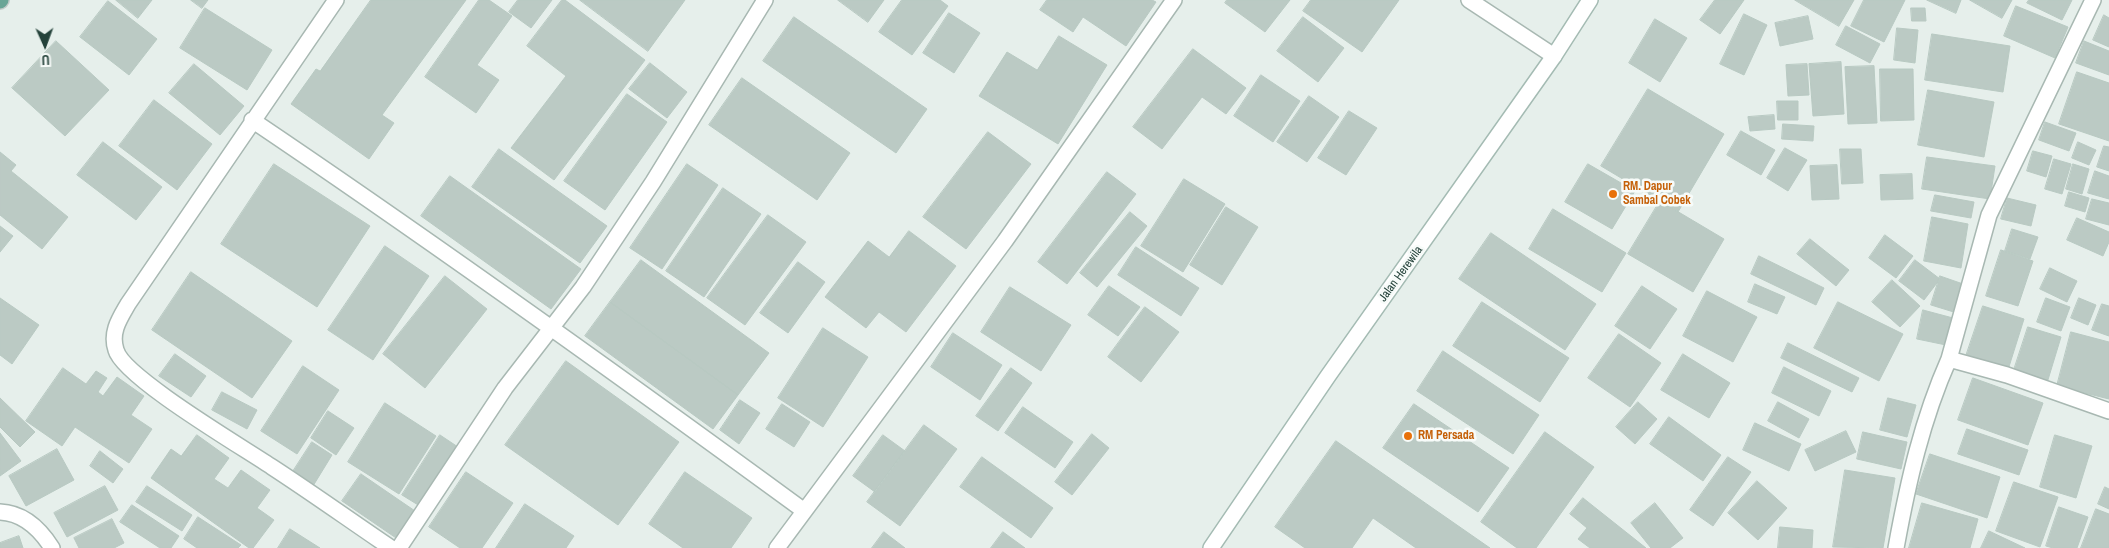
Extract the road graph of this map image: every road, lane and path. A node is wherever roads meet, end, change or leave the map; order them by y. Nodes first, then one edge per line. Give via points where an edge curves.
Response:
1 (336, 0) edge
2 (765, 0) edge
3 (1174, 0) edge
4 (1469, 0) edge
5 (1590, 0) edge
6 (2093, 0) edge
7 (1554, 56) junction
8 (252, 120) junction
9 (551, 327) junction
10 (1949, 358) junction
11 (2109, 411) edge
12 (803, 510) junction
13 (0, 512) edge
14 (52, 548) edge
15 (391, 548) edge
16 (399, 548) edge
17 (777, 548) edge
18 (1211, 548) edge
19 (1896, 548) edge

1 - 8 street
2 - 9 street via 653,182 583,286
3 - 12 street via 1005,241
4 - 7 street
5 - 7 street, Jalan Herewila
6 - 10 street via 1989,215
7 - 18 street, Jalan Herewila
8 - 9 street
8 - 15 street via 128,304 116,325 116,350 130,369 202,422
9 - 12 street
9 - 16 street via 505,388
10 - 11 street
10 - 19 street via 1912,464
12 - 17 street
13 - 14 street via 23,518 40,529

